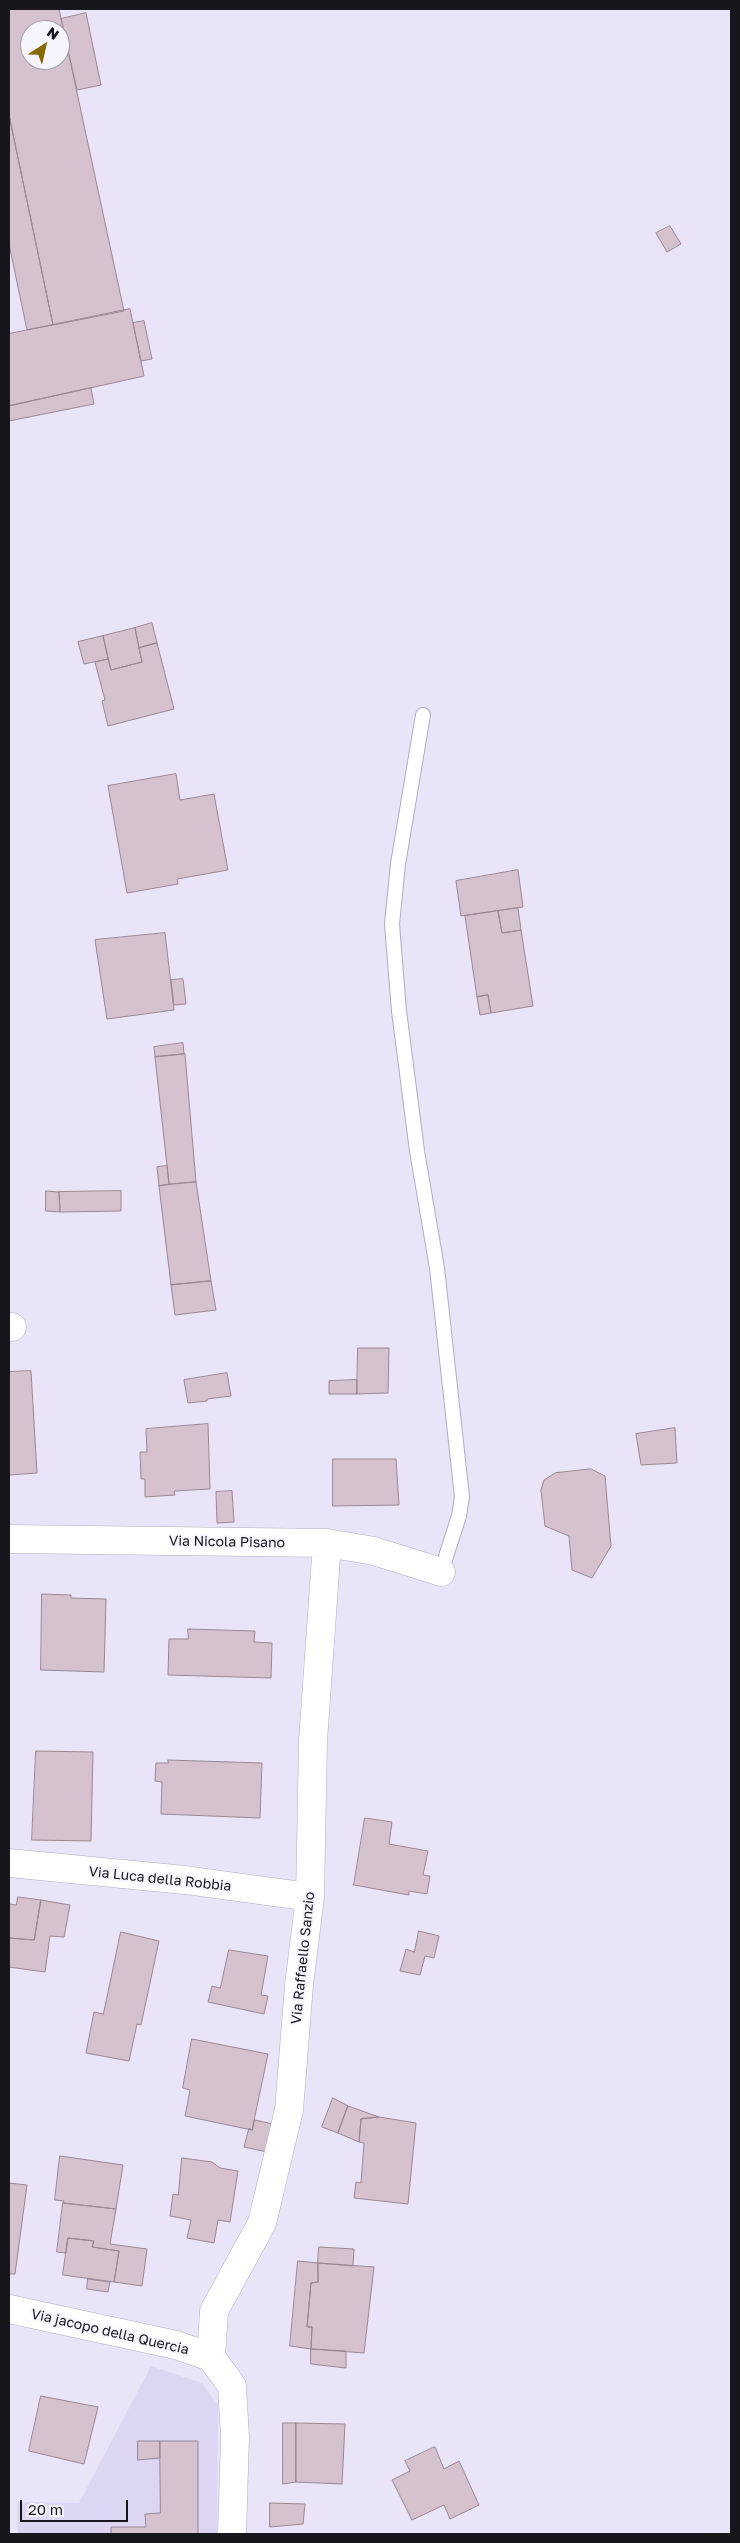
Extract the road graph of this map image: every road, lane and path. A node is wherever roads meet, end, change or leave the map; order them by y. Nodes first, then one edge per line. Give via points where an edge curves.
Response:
1 (423, 715) dead end
2 (9, 1539) edge
3 (327, 1543) junction
4 (441, 1572) joint
5 (9, 1863) edge
6 (310, 1897) junction
7 (9, 2309) edge
8 (211, 2358) junction
9 (232, 2534) edge

1 - 4 lane via 398,864 392,924 399,1011 417,1151 437,1268 462,1497
2 - 3 street, Via Nicola Pisano
3 - 4 street, Via Nicola Pisano via 374,1551
3 - 6 street, Via Raffaello Sanzio via 313,1741
5 - 6 street, Via Luca della Robbia via 186,1880
6 - 8 street, Via Raffaello Sanzio via 289,2110 262,2223 214,2311
7 - 8 street, Via jacopo della Quercia via 176,2345
8 - 9 street via 232,2386 236,2437

